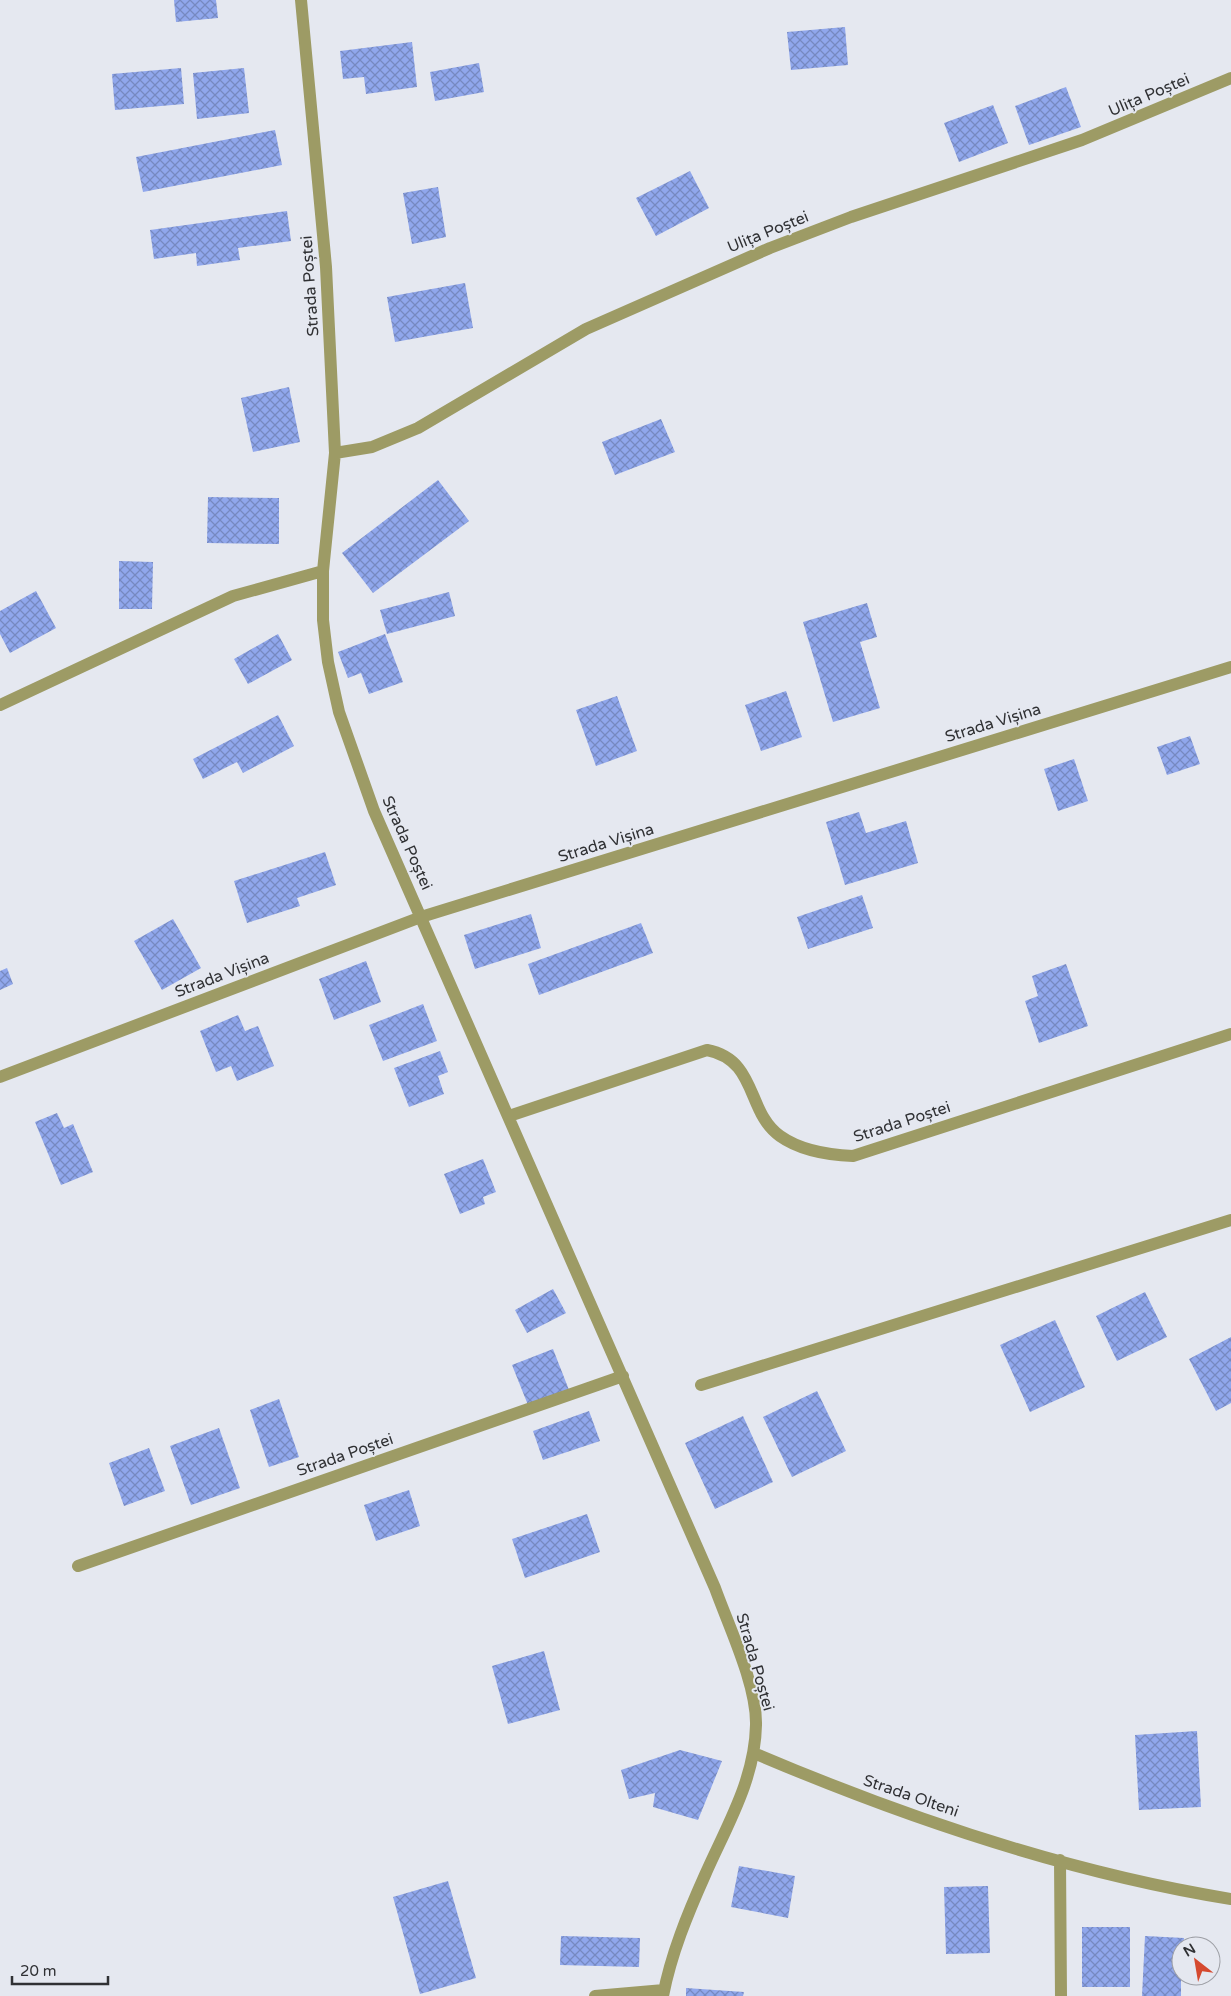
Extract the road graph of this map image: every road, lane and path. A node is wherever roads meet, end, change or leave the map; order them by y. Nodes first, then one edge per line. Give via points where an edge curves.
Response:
1 (301, 0) edge
2 (1231, 78) edge
3 (335, 453) junction
4 (323, 571) junction
5 (1231, 667) edge
6 (0, 704) edge
7 (421, 917) junction
8 (1231, 1034) edge
9 (0, 1077) edge
10 (509, 1116) junction
11 (1231, 1220) edge
12 (623, 1376) junction
13 (701, 1385) dead end
14 (78, 1566) dead end
15 (754, 1753) junction
16 (1060, 1860) junction
17 (1231, 1898) edge
18 (664, 1993) edge
19 (595, 1996) edge
20 (1061, 1996) edge

1 - 3 street, Strada Poștei via 326,267
2 - 3 street, Ulița Poștei via 1082,140 851,217 770,248 586,329 418,428 372,447
3 - 4 street, Strada Poștei
4 - 6 street via 233,596
4 - 7 street, Strada Poștei via 323,620 338,712 374,811
5 - 7 street, Strada Vișina
7 - 9 street, Strada Vișina
7 - 10 street, Strada Poștei
8 - 10 street, Strada Poștei via 853,1156 826,1155 780,1136 769,1125 733,1060 707,1050
10 - 12 street, Strada Poștei
11 - 13 street
12 - 14 street, Strada Poștei
12 - 15 street, Strada Poștei via 715,1588 740,1656 753,1700 756,1724
15 - 16 street, Strada Olteni via 893,1809
15 - 18 street, Strada Poștei via 733,1817 680,1935
16 - 17 street, Strada Olteni via 1132,1879
16 - 20 street
18 - 19 street, Strada Poștei

